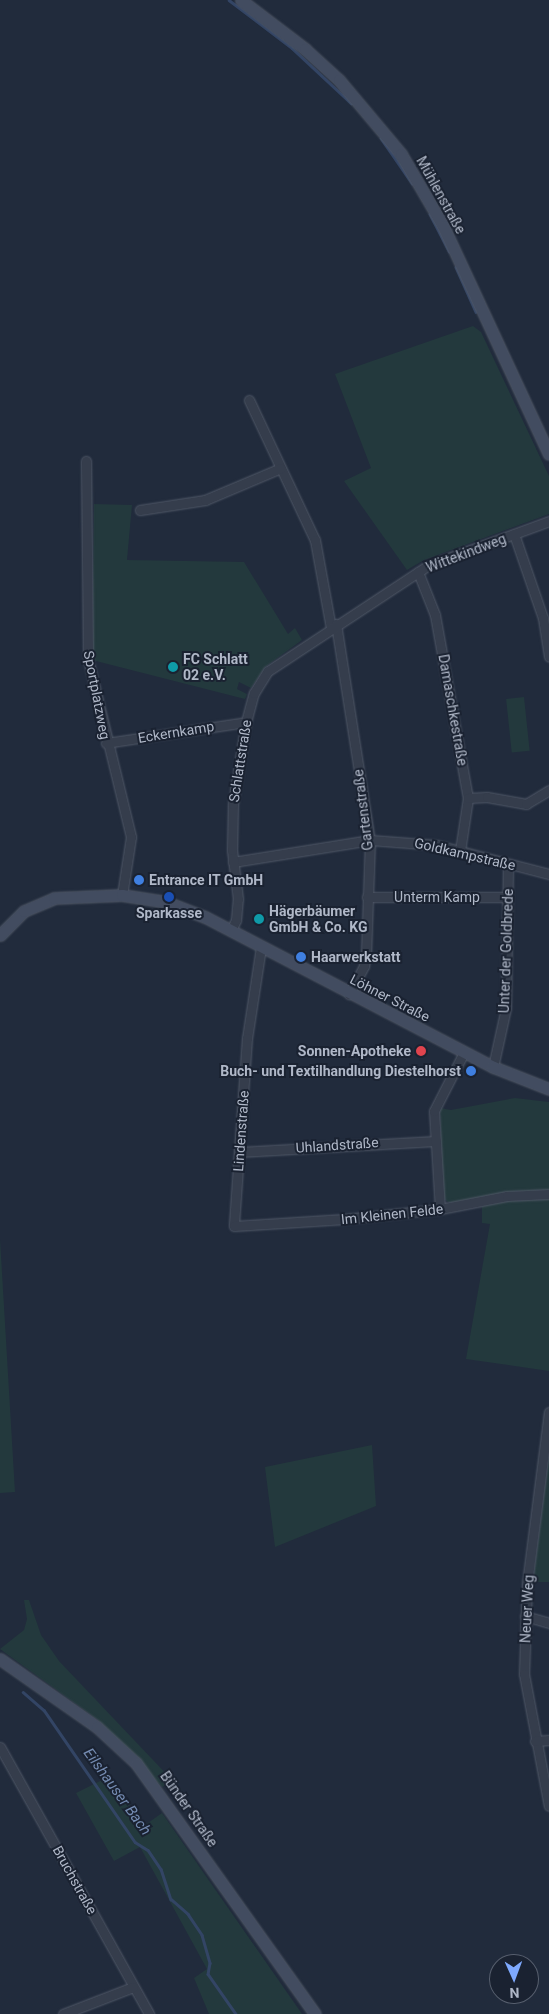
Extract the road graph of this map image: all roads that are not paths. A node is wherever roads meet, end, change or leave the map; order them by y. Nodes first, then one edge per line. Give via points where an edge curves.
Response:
1 (241, 0) edge
2 (249, 400) dead end
3 (549, 454) edge
4 (86, 461) dead end
5 (281, 468) junction
6 (140, 510) dead end
7 (549, 521) edge
8 (514, 534) junction
9 (418, 572) junction
10 (333, 626) junction
11 (549, 657) edge
12 (246, 722) junction
13 (106, 743) junction
14 (549, 790) edge
15 (468, 798) junction
16 (370, 840) junction
17 (460, 851) junction
18 (233, 862) junction
19 (508, 864) junction
20 (549, 874) edge
21 (122, 894) junction
22 (367, 896) junction
23 (507, 897) junction
24 (231, 931) junction
25 (0, 935) edge
26 (261, 946) junction
27 (348, 994) junction
28 (464, 1052) junction
29 (493, 1067) junction
30 (549, 1090) edge
31 (436, 1141) junction
32 (239, 1152) junction
33 (549, 1194) edge
34 (440, 1209) junction
35 (234, 1226) joint
36 (549, 1412) edge
37 (525, 1616) junction
38 (549, 1623) edge
39 (0, 1659) edge
40 (549, 1740) edge
41 (535, 1741) junction
42 (0, 1746) edge
43 (549, 1806) edge
44 (133, 1987) junction
45 (62, 2014) edge
46 (149, 2014) edge
47 (316, 2014) edge

1 - 3 main road, Mühlenstraße via 338,80 401,154 443,226
2 - 5 street
4 - 13 street, Sportplatzweg via 88,659
5 - 6 street via 206,500
5 - 10 street via 315,540
7 - 8 street, Wittekindweg
8 - 9 street, Wittekindweg via 429,564
8 - 11 street via 543,618
9 - 10 street, Wittekindweg
9 - 15 street, Damaschkestraße via 435,615
10 - 12 street, Schlattstraße via 268,671 254,693
10 - 16 street, Gartenstraße
12 - 13 street, Eckernkamp
12 - 18 street, Schlattstraße via 233,804
13 - 21 street, Sportplatzweg via 131,837
14 - 15 street via 526,804 487,797
15 - 17 street, Damaschkestraße
16 - 17 street, Goldkampstraße via 411,841
16 - 18 street, Goldkampstraße
16 - 22 street, Gartenstraße
17 - 19 street, Goldkampstraße
18 - 24 street, Schlattstraße via 238,899 236,920
19 - 20 street, Goldkampstraße
19 - 23 street, Unter der Goldbrede
21 - 24 main road, Löhner Straße via 166,902
21 - 25 main road, Löhner Straße via 79,894 44,901 24,911
22 - 23 street, Unterm Kamp
22 - 27 street, Gartenstraße via 364,966
23 - 29 street, Unter der Goldbrede via 506,1008
24 - 26 main road, Löhner Straße
26 - 27 main road, Löhner Straße
26 - 32 street, Lindenstraße via 247,1038
27 - 28 main road, Löhner Straße
28 - 29 main road, Löhner Straße
28 - 31 street via 434,1111
29 - 30 main road, Löhner Straße
31 - 32 street, Uhlandstraße
31 - 34 street
32 - 35 street, Lindenstraße
33 - 34 street, Im Kleinen Felde via 507,1196
34 - 35 street, Im Kleinen Felde
36 - 37 street, Neuer Weg
37 - 38 street
37 - 41 street, Neuer Weg via 524,1674
39 - 47 main road, Bünder Straße via 97,1727 136,1763
40 - 41 street
41 - 43 street, Neuer Weg
42 - 44 street, Bruchstraße
44 - 45 street
44 - 46 street, Bruchstraße

